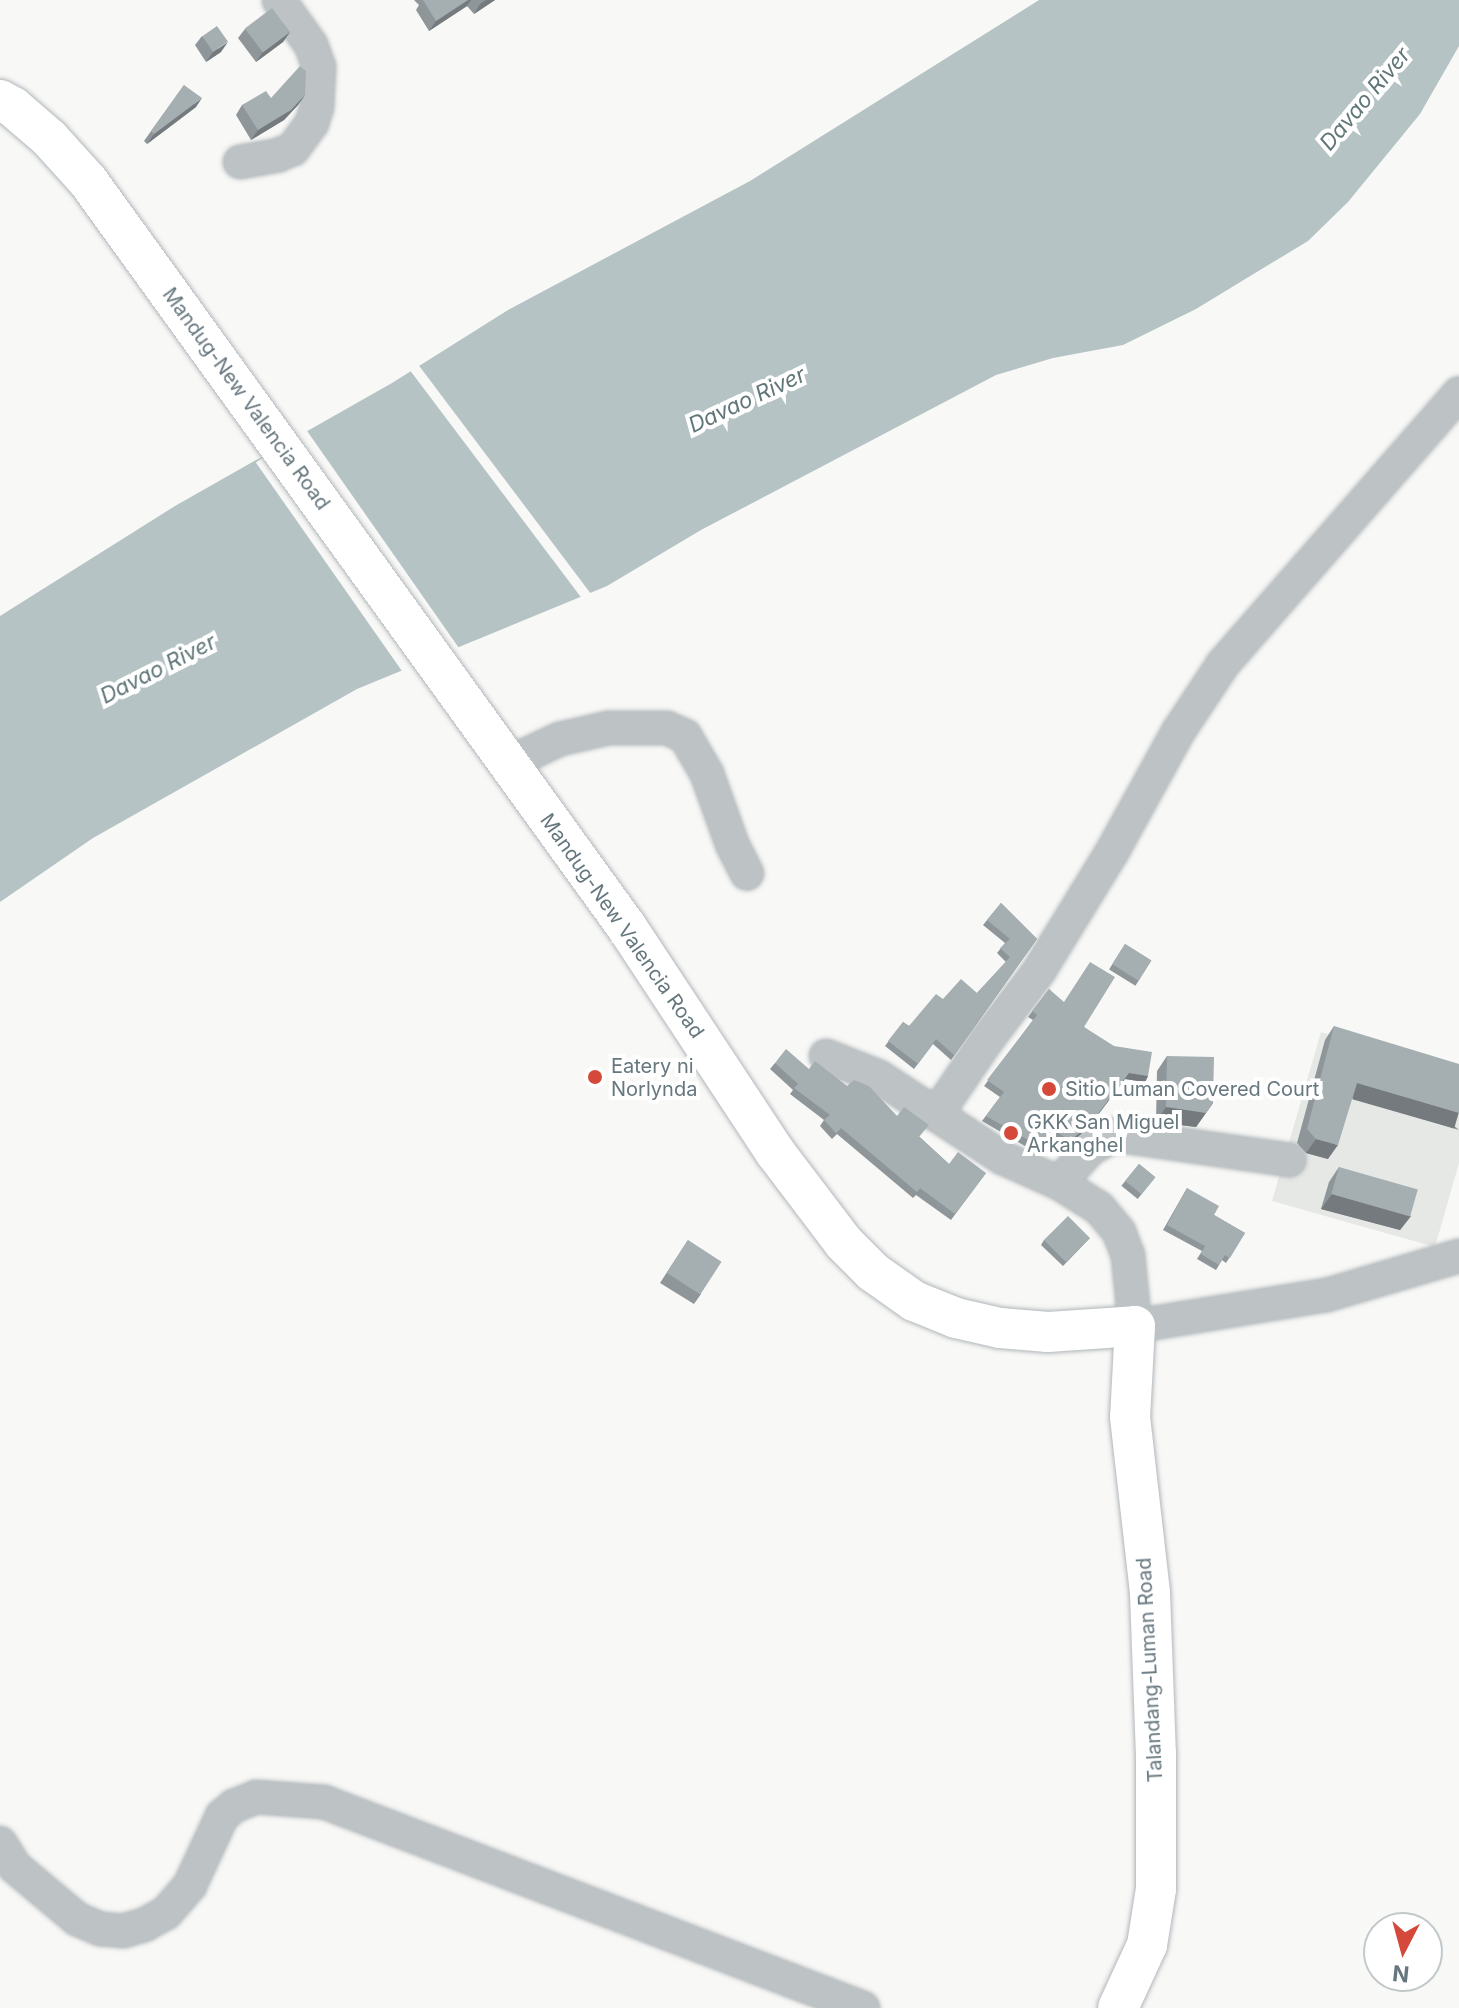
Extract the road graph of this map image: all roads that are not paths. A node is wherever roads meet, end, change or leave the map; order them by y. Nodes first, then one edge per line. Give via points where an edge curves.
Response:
1 (280, 0) edge
2 (0, 100) edge
3 (240, 162) dead end
4 (1459, 393) edge
5 (507, 764) junction
6 (747, 873) dead end
7 (826, 1056) dead end
8 (936, 1115) junction
9 (1289, 1160) dead end
10 (1059, 1183) junction
11 (1459, 1256) edge
12 (1135, 1326) junction
13 (0, 1843) edge
14 (863, 2008) edge
15 (1118, 2008) edge

1 - 3 street via 311,45 319,67 317,107 293,149
2 - 5 main road, Mandug-New Valencia Road via 49,138 88,181
4 - 8 street via 1223,664 1039,971
5 - 6 street via 580,734 640,726 685,736 697,752
5 - 12 main road, Mandug-New Valencia Road via 626,926 775,1152 844,1243 873,1272 914,1301 1000,1328 1048,1332
7 - 8 street via 879,1077
8 - 10 street via 1003,1158
9 - 10 street via 1114,1135 1090,1149
10 - 12 street via 1099,1208 1119,1232 1134,1287
11 - 12 street, Mandug-New Valencia Road via 1327,1295
12 - 15 main road, Talandang-Luman Road via 1130,1417 1150,1593 1156,1889 1147,1945
13 - 14 street via 15,1867 77,1919 123,1931 166,1913 190,1885 212,1833 234,1806 256,1797 324,1802

